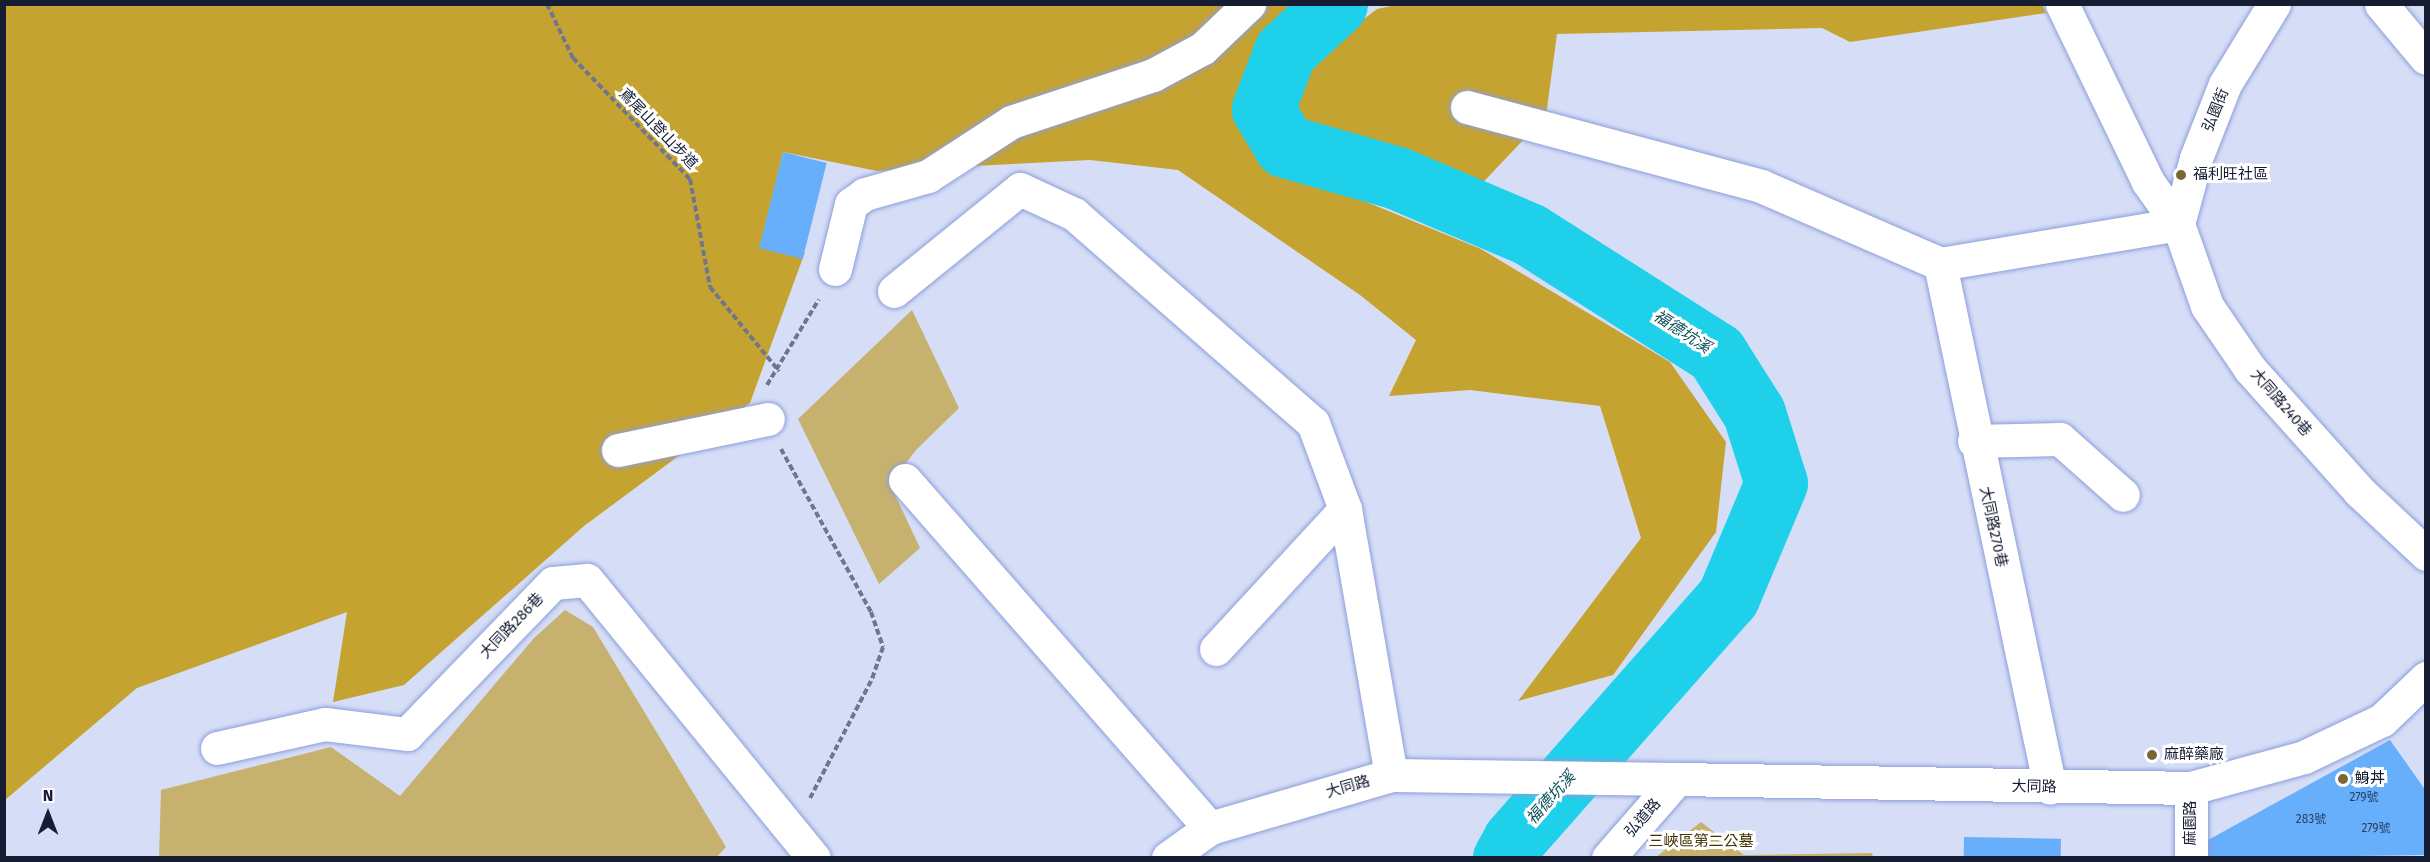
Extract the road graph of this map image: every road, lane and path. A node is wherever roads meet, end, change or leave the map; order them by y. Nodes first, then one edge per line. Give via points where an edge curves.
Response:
1 (547, 4) edge
2 (1248, 4) edge
3 (2061, 4) edge
4 (2274, 4) edge
5 (2381, 4) edge
6 (2426, 58) edge
7 (1467, 106) dead end
8 (2178, 224) junction
9 (1940, 264) junction
10 (836, 269) joint
11 (894, 291) dead end
12 (778, 371) junction
13 (768, 419) junction
14 (1974, 441) junction
15 (618, 450) dead end
16 (905, 480) dead end
17 (2123, 495) dead end
18 (1345, 509) junction
19 (2426, 554) edge
20 (1216, 649) dead end
21 (2426, 678) edge
22 (217, 748) dead end
23 (1391, 774) junction
24 (1677, 779) junction
25 (2050, 788) junction
26 (2191, 788) junction
27 (1210, 828) junction
28 (792, 833) junction
29 (814, 858) edge
30 (1168, 858) edge
31 (1608, 858) edge
32 (2191, 858) edge

1 - 12 path, 鳶尾山登山步道 via 573,58 690,179 710,287
2 - 10 street via 1203,48 1153,75 1011,122 928,176 865,194 851,204
3 - 8 street, 大同路240巷 via 2148,182
4 - 8 street, 弘園街 via 2225,84 2196,158
5 - 6 street
7 - 9 street via 1761,186
8 - 9 street
8 - 19 street, 大同路240巷 via 2207,306 2250,369 2359,491
9 - 14 street, 大同路270巷
10 - 12 path
11 - 18 street via 1020,189 1074,214 1313,423
12 - 13 path via 764,389
13 - 15 street
13 - 28 path via 793,476 871,612 883,647 871,681
14 - 17 street via 2060,439
14 - 25 street, 大同路270巷
16 - 27 street
18 - 20 street
18 - 23 street
21 - 26 street, 大同路 via 2372,725 2304,757
22 - 28 street, 大同路286巷 via 325,724 406,734 553,583 587,580
23 - 24 street, 大同路
23 - 27 street, 大同路
24 - 25 street, 大同路
24 - 31 street, 弘道路
25 - 26 street, 大同路
26 - 32 street, 麻園路
27 - 30 street, 大同路
28 - 29 street, 大同路286巷

